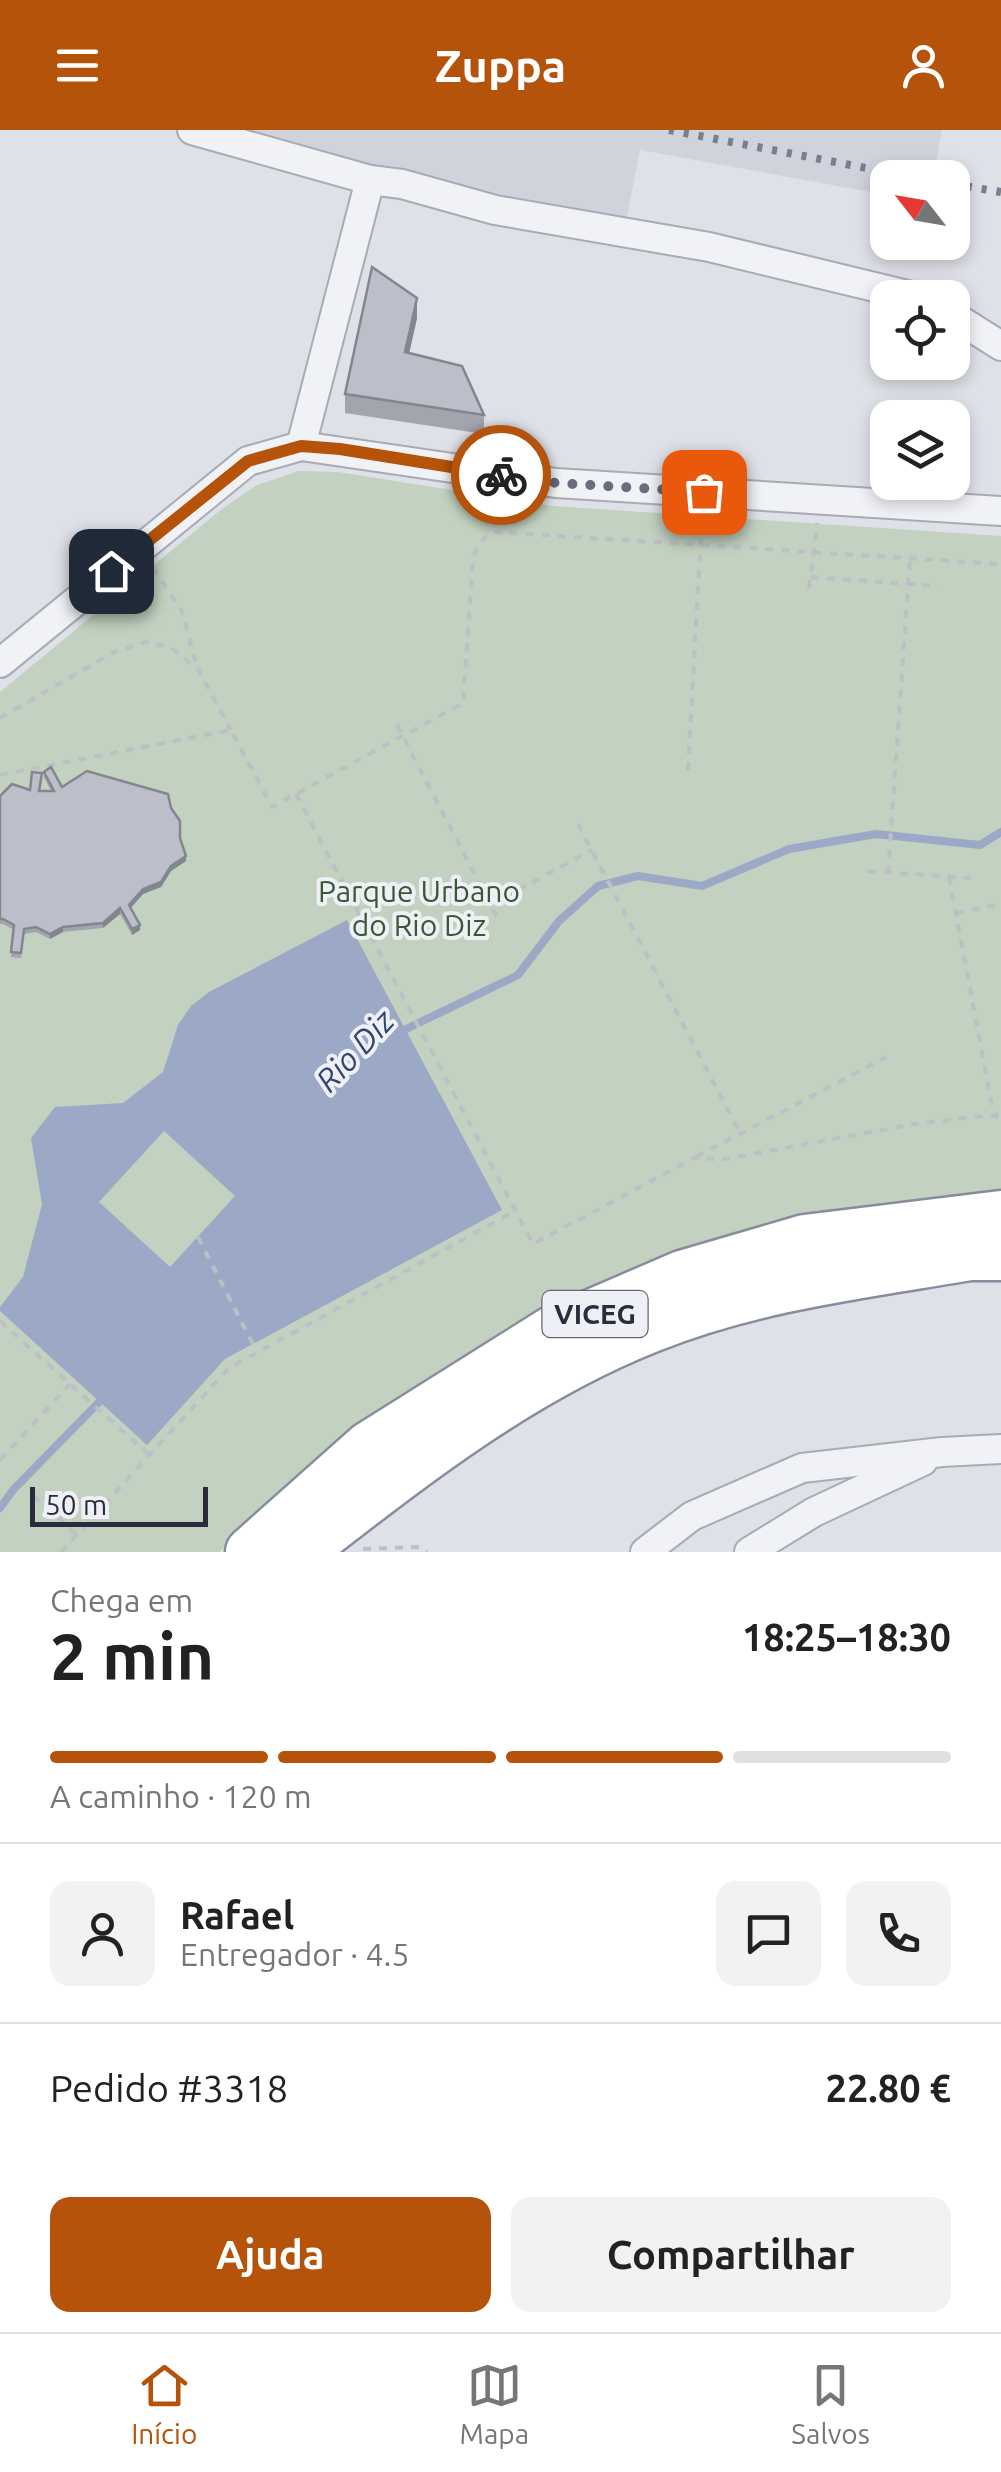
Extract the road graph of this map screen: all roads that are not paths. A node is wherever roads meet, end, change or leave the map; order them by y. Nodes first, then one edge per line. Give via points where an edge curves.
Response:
1 (192, 130) edge
2 (370, 180) junction
3 (870, 286) edge
4 (970, 326) edge
5 (1001, 346) edge
6 (301, 446) junction
7 (1001, 511) edge
8 (0, 662) edge
9 (1001, 1216) edge
10 (1001, 1255) edge
11 (1001, 1450) edge
12 (942, 1452) junction
13 (251, 1552) edge
14 (299, 1552) edge
15 (645, 1552) edge
16 (749, 1552) edge

1 - 2 street
2 - 3 street
2 - 6 street
4 - 5 street
6 - 7 street via 556,483
6 - 8 street via 248,461
9 - 13 highway, VICEG via 805,1240 682,1276 552,1332 369,1447
10 - 14 highway, VICEG via 785,1286 651,1327 523,1389
11 - 12 street
12 - 15 street via 802,1468 692,1516
12 - 16 street via 814,1512

